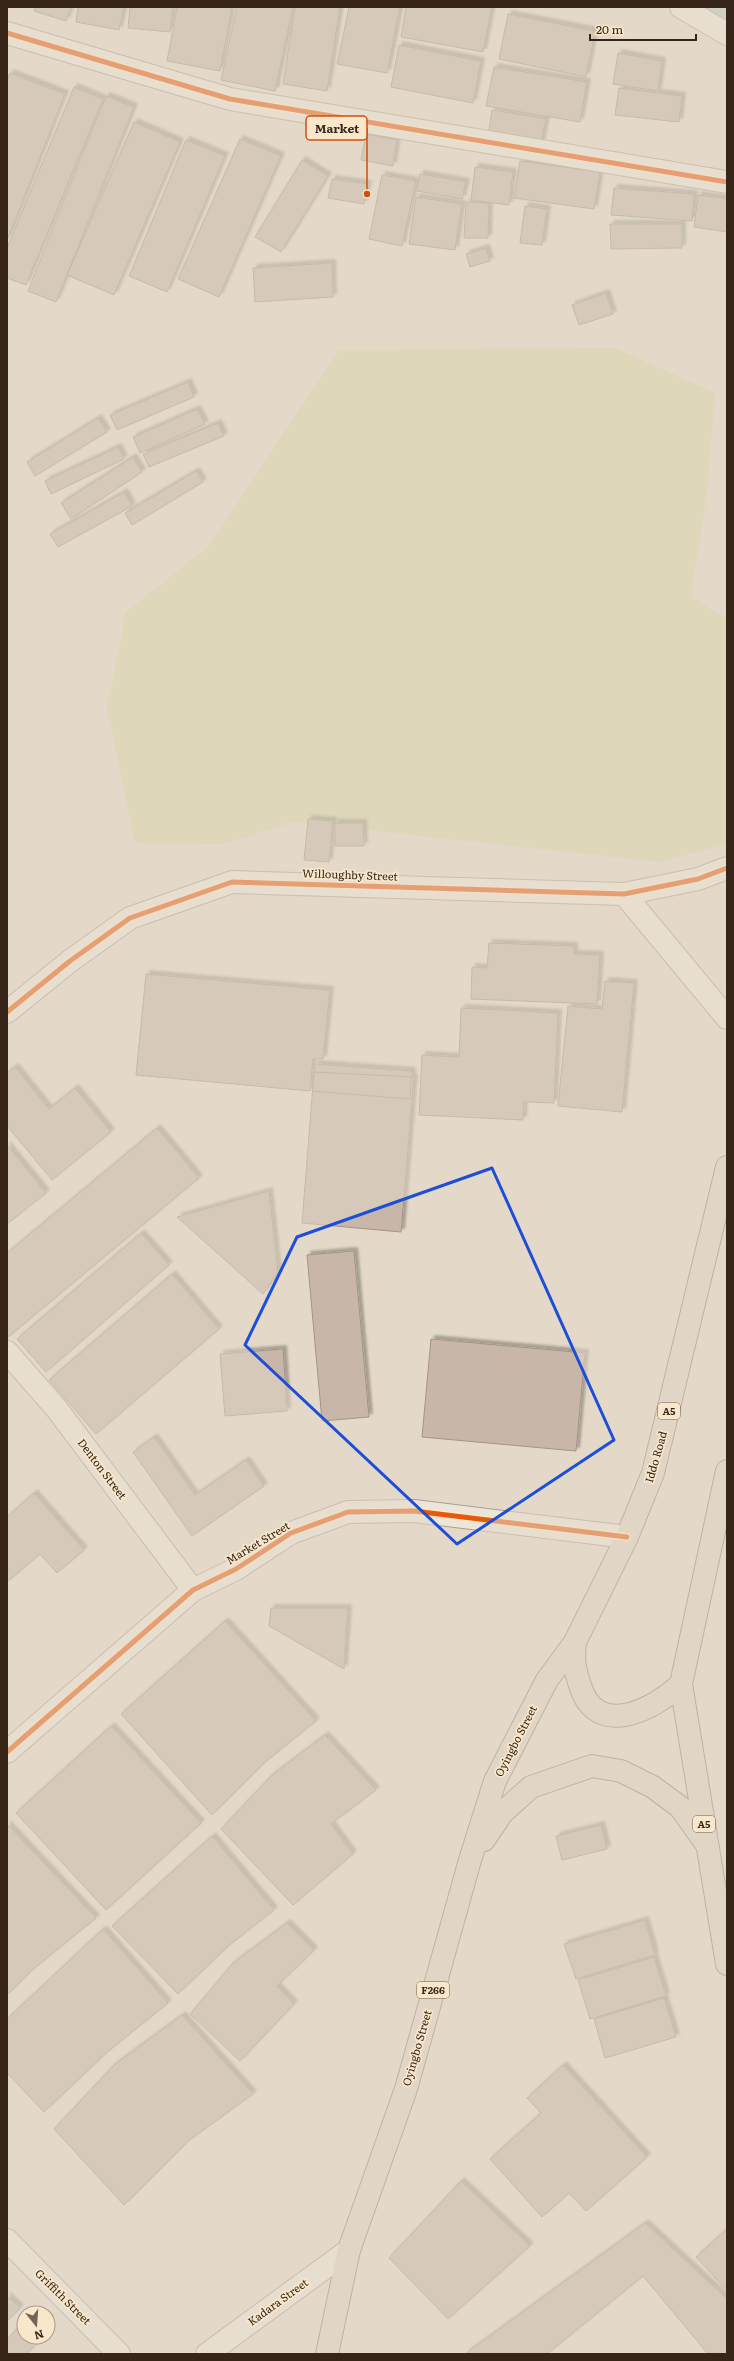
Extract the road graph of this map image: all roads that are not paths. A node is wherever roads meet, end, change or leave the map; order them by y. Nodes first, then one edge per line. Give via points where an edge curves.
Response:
1 (681, 7) edge
2 (7, 33) edge
3 (727, 34) edge
4 (727, 182) edge
5 (727, 868) edge
6 (624, 894) junction
7 (7, 1012) edge
8 (727, 1018) edge
9 (727, 1167) edge
10 (7, 1352) edge
11 (727, 1471) edge
12 (627, 1538) junction
13 (193, 1590) junction
14 (575, 1642) junction
15 (681, 1684) junction
16 (7, 1752) edge
17 (707, 1844) junction
18 (470, 1860) junction
19 (727, 1964) edge
20 (7, 2240) edge
21 (349, 2250) junction
22 (120, 2354) edge
23 (207, 2354) edge
24 (328, 2354) edge

1 - 3 street
2 - 4 street via 230,99
5 - 6 street, Willoughby Street via 698,878
6 - 7 street, Willoughby Street via 232,882 130,918 70,961
6 - 8 street
9 - 12 highway, Iddo Road / A5 via 653,1473
10 - 13 street, Denton Street via 56,1408
11 - 15 highway, A5
12 - 13 street, Market Street via 414,1511 348,1512 291,1533 236,1569
12 - 14 highway, Iddo Road / A5
13 - 16 street, Market Street
14 - 15 highway via 573,1663 581,1690 589,1705 599,1713 613,1716 632,1714 664,1698
14 - 18 highway, Oyingbo Street / F266 via 547,1680 495,1781
15 - 17 highway, A5
17 - 18 highway, F266 via 680,1807 653,1787 621,1771 592,1766 531,1787 502,1812
17 - 19 highway, A5
18 - 21 highway, Oyingbo Street / F266 via 406,2089
20 - 22 street, Griffith Street
21 - 23 street, Kadara Street
21 - 24 highway, Oyingbo Street / F266

